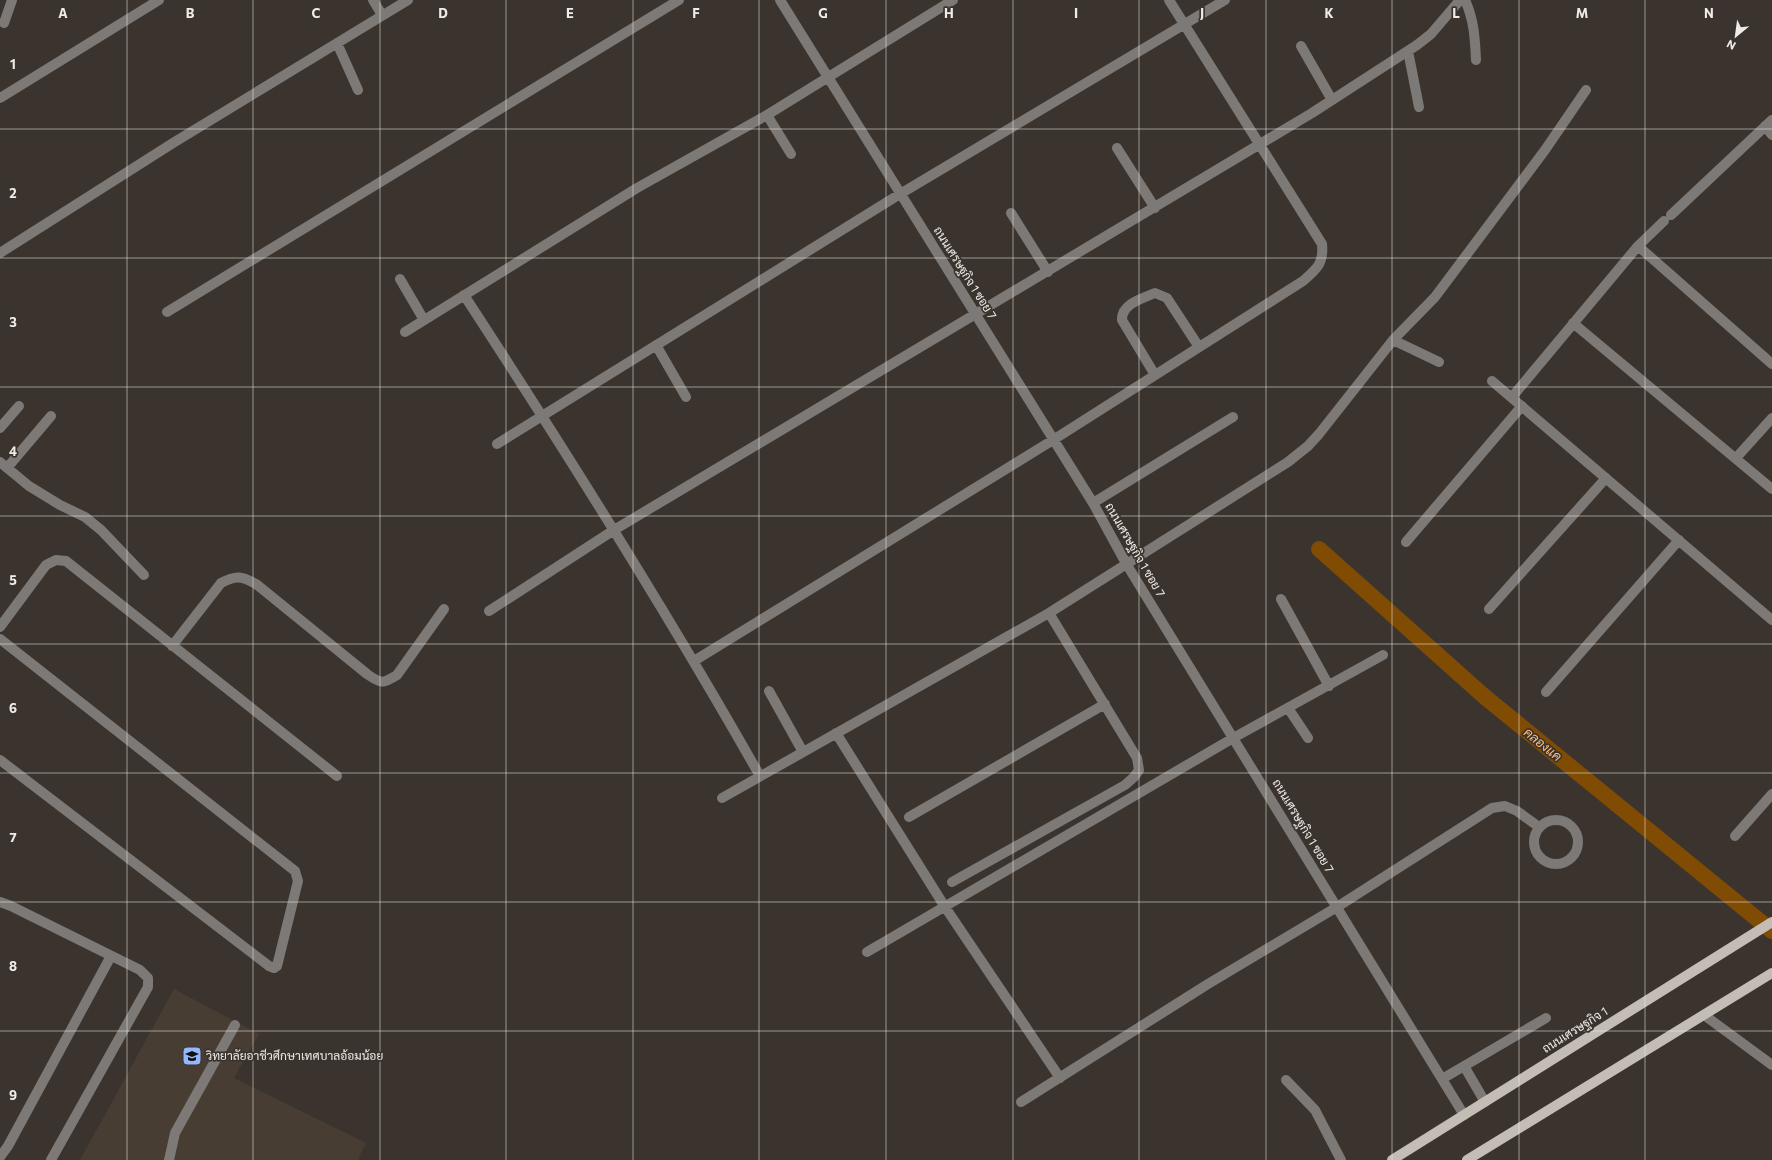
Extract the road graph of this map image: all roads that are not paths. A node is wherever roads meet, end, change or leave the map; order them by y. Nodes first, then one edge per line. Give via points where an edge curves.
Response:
1 (159, 0) edge
2 (373, 0) edge
3 (408, 0) edge
4 (679, 0) edge
5 (780, 0) edge
6 (953, 0) edge
7 (1169, 0) edge
8 (1224, 0) edge
9 (1460, 0) edge
10 (1465, 0) edge
11 (9, 1) edge
12 (382, 15) junction
13 (4, 23) dead end
14 (1185, 24) junction
15 (337, 43) junction
16 (1301, 46) dead end
17 (1408, 51) junction
18 (1476, 60) dead end
19 (828, 76) junction
20 (358, 90) dead end
21 (1586, 90) dead end
22 (0, 98) edge
23 (1332, 100) junction
24 (1419, 107) dead end
25 (767, 115) junction
26 (1768, 123) edge
27 (1772, 135) edge
28 (1259, 146) junction
29 (1118, 148) dead end
30 (792, 154) dead end
31 (900, 194) junction
32 (1155, 208) junction
33 (1011, 212) dead end
34 (1638, 246) junction
35 (0, 253) edge
36 (1048, 272) junction
37 (400, 279) dead end
38 (464, 295) junction
39 (167, 312) dead end
40 (976, 314) junction
41 (424, 320) junction
42 (1573, 323) junction
43 (405, 332) dead end
44 (1393, 340) junction
45 (656, 345) junction
46 (1199, 347) junction
47 (1439, 362) dead end
48 (1772, 364) edge
49 (1155, 375) junction
50 (1492, 381) dead end
51 (1512, 396) junction
52 (686, 397) dead end
53 (19, 406) dead end
54 (1522, 406) junction
55 (542, 415) junction
56 (51, 416) dead end
57 (1234, 417) dead end
58 (1772, 418) edge
59 (0, 428) edge
60 (1054, 440) junction
61 (497, 444) dead end
62 (1736, 458) junction
63 (3, 465) edge
64 (1606, 478) junction
65 (1772, 489) edge
66 (1093, 503) junction
67 (614, 530) junction
68 (1679, 540) junction
69 (1406, 542) dead end
70 (1127, 564) junction
71 (144, 575) dead end
72 (1281, 599) dead end
73 (1489, 608) dead end
74 (444, 609) dead end
75 (489, 611) dead end
76 (1050, 613) junction
77 (1772, 620) edge
78 (0, 627) edge
79 (0, 640) edge
80 (172, 646) junction
81 (1383, 655) dead end
82 (694, 661) junction
83 (1329, 686) junction
84 (769, 691) dead end
85 (1546, 692) dead end
86 (1105, 704) junction
87 (1288, 708) junction
88 (836, 733) junction
89 (1234, 738) junction
90 (1308, 738) dead end
91 (803, 752) junction
92 (0, 760) edge
93 (337, 776) dead end
94 (760, 776) junction
95 (1772, 794) edge
96 (722, 798) dead end
97 (909, 817) dead end
98 (1539, 827) junction
99 (1734, 836) dead end
100 (952, 882) dead end
101 (0, 902) edge
102 (945, 907) junction
103 (1337, 907) junction
104 (1772, 922) edge
105 (867, 952) dead end
106 (111, 956) junction
107 (1772, 973) edge
108 (1704, 1015) junction
109 (1546, 1018) dead end
110 (235, 1025) dead end
111 (1772, 1065) edge
112 (1464, 1066) junction
113 (1060, 1078) junction
114 (1442, 1079) junction
115 (1286, 1080) dead end
116 (1021, 1102) dead end
117 (1485, 1102) junction
118 (1464, 1115) junction
119 (0, 1156) edge
120 (51, 1160) edge
121 (169, 1160) edge
122 (1341, 1160) edge
123 (1392, 1160) edge
124 (1468, 1160) edge

1 - 22 street
2 - 12 street
3 - 12 street
4 - 39 street
5 - 19 street, ถนนเศรษฐกิจ 1 ซอย 7
6 - 19 street
7 - 14 street
8 - 14 street
9 - 17 street via 1431,34
10 - 18 street via 1472,15
11 - 13 street
12 - 15 street
14 - 28 street
14 - 31 street
15 - 20 street
15 - 35 street
16 - 23 street
17 - 23 street
17 - 24 street
19 - 25 street
19 - 31 street, ถนนเศรษฐกิจ 1 ซอย 7
21 - 44 street via 1545,150 1435,297
23 - 28 street
25 - 30 street
25 - 38 street via 637,188
26 - 27 street
26 - 34 street
28 - 32 street
28 - 46 street via 1322,244 1323,256 1316,270 1303,281
29 - 32 street
31 - 40 street, ถนนเศรษฐกิจ 1 ซอย 7
31 - 45 street
32 - 36 street
33 - 36 street
34 - 42 street
34 - 48 street
36 - 40 street
37 - 41 street
38 - 41 street
38 - 55 street
40 - 60 street, ถนนเศรษฐกิจ 1 ซอย 7
40 - 67 street
41 - 43 street
42 - 51 street
42 - 62 street
44 - 47 street
44 - 70 street via 1308,446 1288,462
45 - 52 street
45 - 55 street
46 - 49 street
46 - 49 street via 1167,298 1161,294 1155,292 1126,308 1122,320
49 - 60 street
50 - 51 street
51 - 54 street
53 - 59 street
54 - 64 street
54 - 69 street
55 - 61 street
55 - 67 street
56 - 63 street
57 - 66 street
58 - 62 street
60 - 66 street, ถนนเศรษฐกิจ 1 ซอย 7
60 - 82 street
62 - 65 street
63 - 71 street via 36,490 85,517
64 - 68 street
64 - 73 street
66 - 70 street, ถนนเศรษฐกิจ 1 ซอย 7
67 - 75 street
67 - 82 street
68 - 77 street
68 - 85 street
70 - 76 street
70 - 89 street, ถนนเศรษฐกิจ 1 ซอย 7
72 - 83 street
74 - 80 street via 397,675 387,681 378,682 256,584 246,579 233,577 221,583
76 - 86 street
76 - 88 street
78 - 80 street via 46,565 56,560 66,561
79 - 92 street via 295,871 298,881 277,966 269,966
80 - 93 street
81 - 83 street
82 - 94 street
83 - 87 street
84 - 91 street
86 - 97 street
86 - 100 street via 1137,758 1139,770 1134,777
87 - 89 street
87 - 90 street
88 - 91 street
88 - 102 street
89 - 102 street
89 - 103 street, ถนนเศรษฐกิจ 1 ซอย 7
91 - 94 street
94 - 96 street
95 - 99 street
98 - 98 street via 1556,820 1573,827 1577,835 1576,854 1561,864 1551,864 1543,860 1534,844
98 - 103 street via 1506,806 1492,808
101 - 106 street
102 - 105 street
102 - 113 street
103 - 113 street via 1208,984
103 - 114 street, ถนนเศรษฐกิจ 1 ซอย 7
104 - 117 main road, ถนนเศรษฐกิจ 1
106 - 119 street via 8,1146
106 - 120 street via 140,970 148,978 148,987
107 - 108 main road
108 - 111 street
108 - 124 main road
109 - 112 street
110 - 121 street via 175,1133
112 - 114 street
112 - 117 street
113 - 116 street
114 - 118 street, ถนนเศรษฐกิจ 1 ซอย 7
115 - 122 street via 1315,1110
117 - 118 main road, ถนนเศรษฐกิจ 1
118 - 123 main road, ถนนเศรษฐกิจ 1

